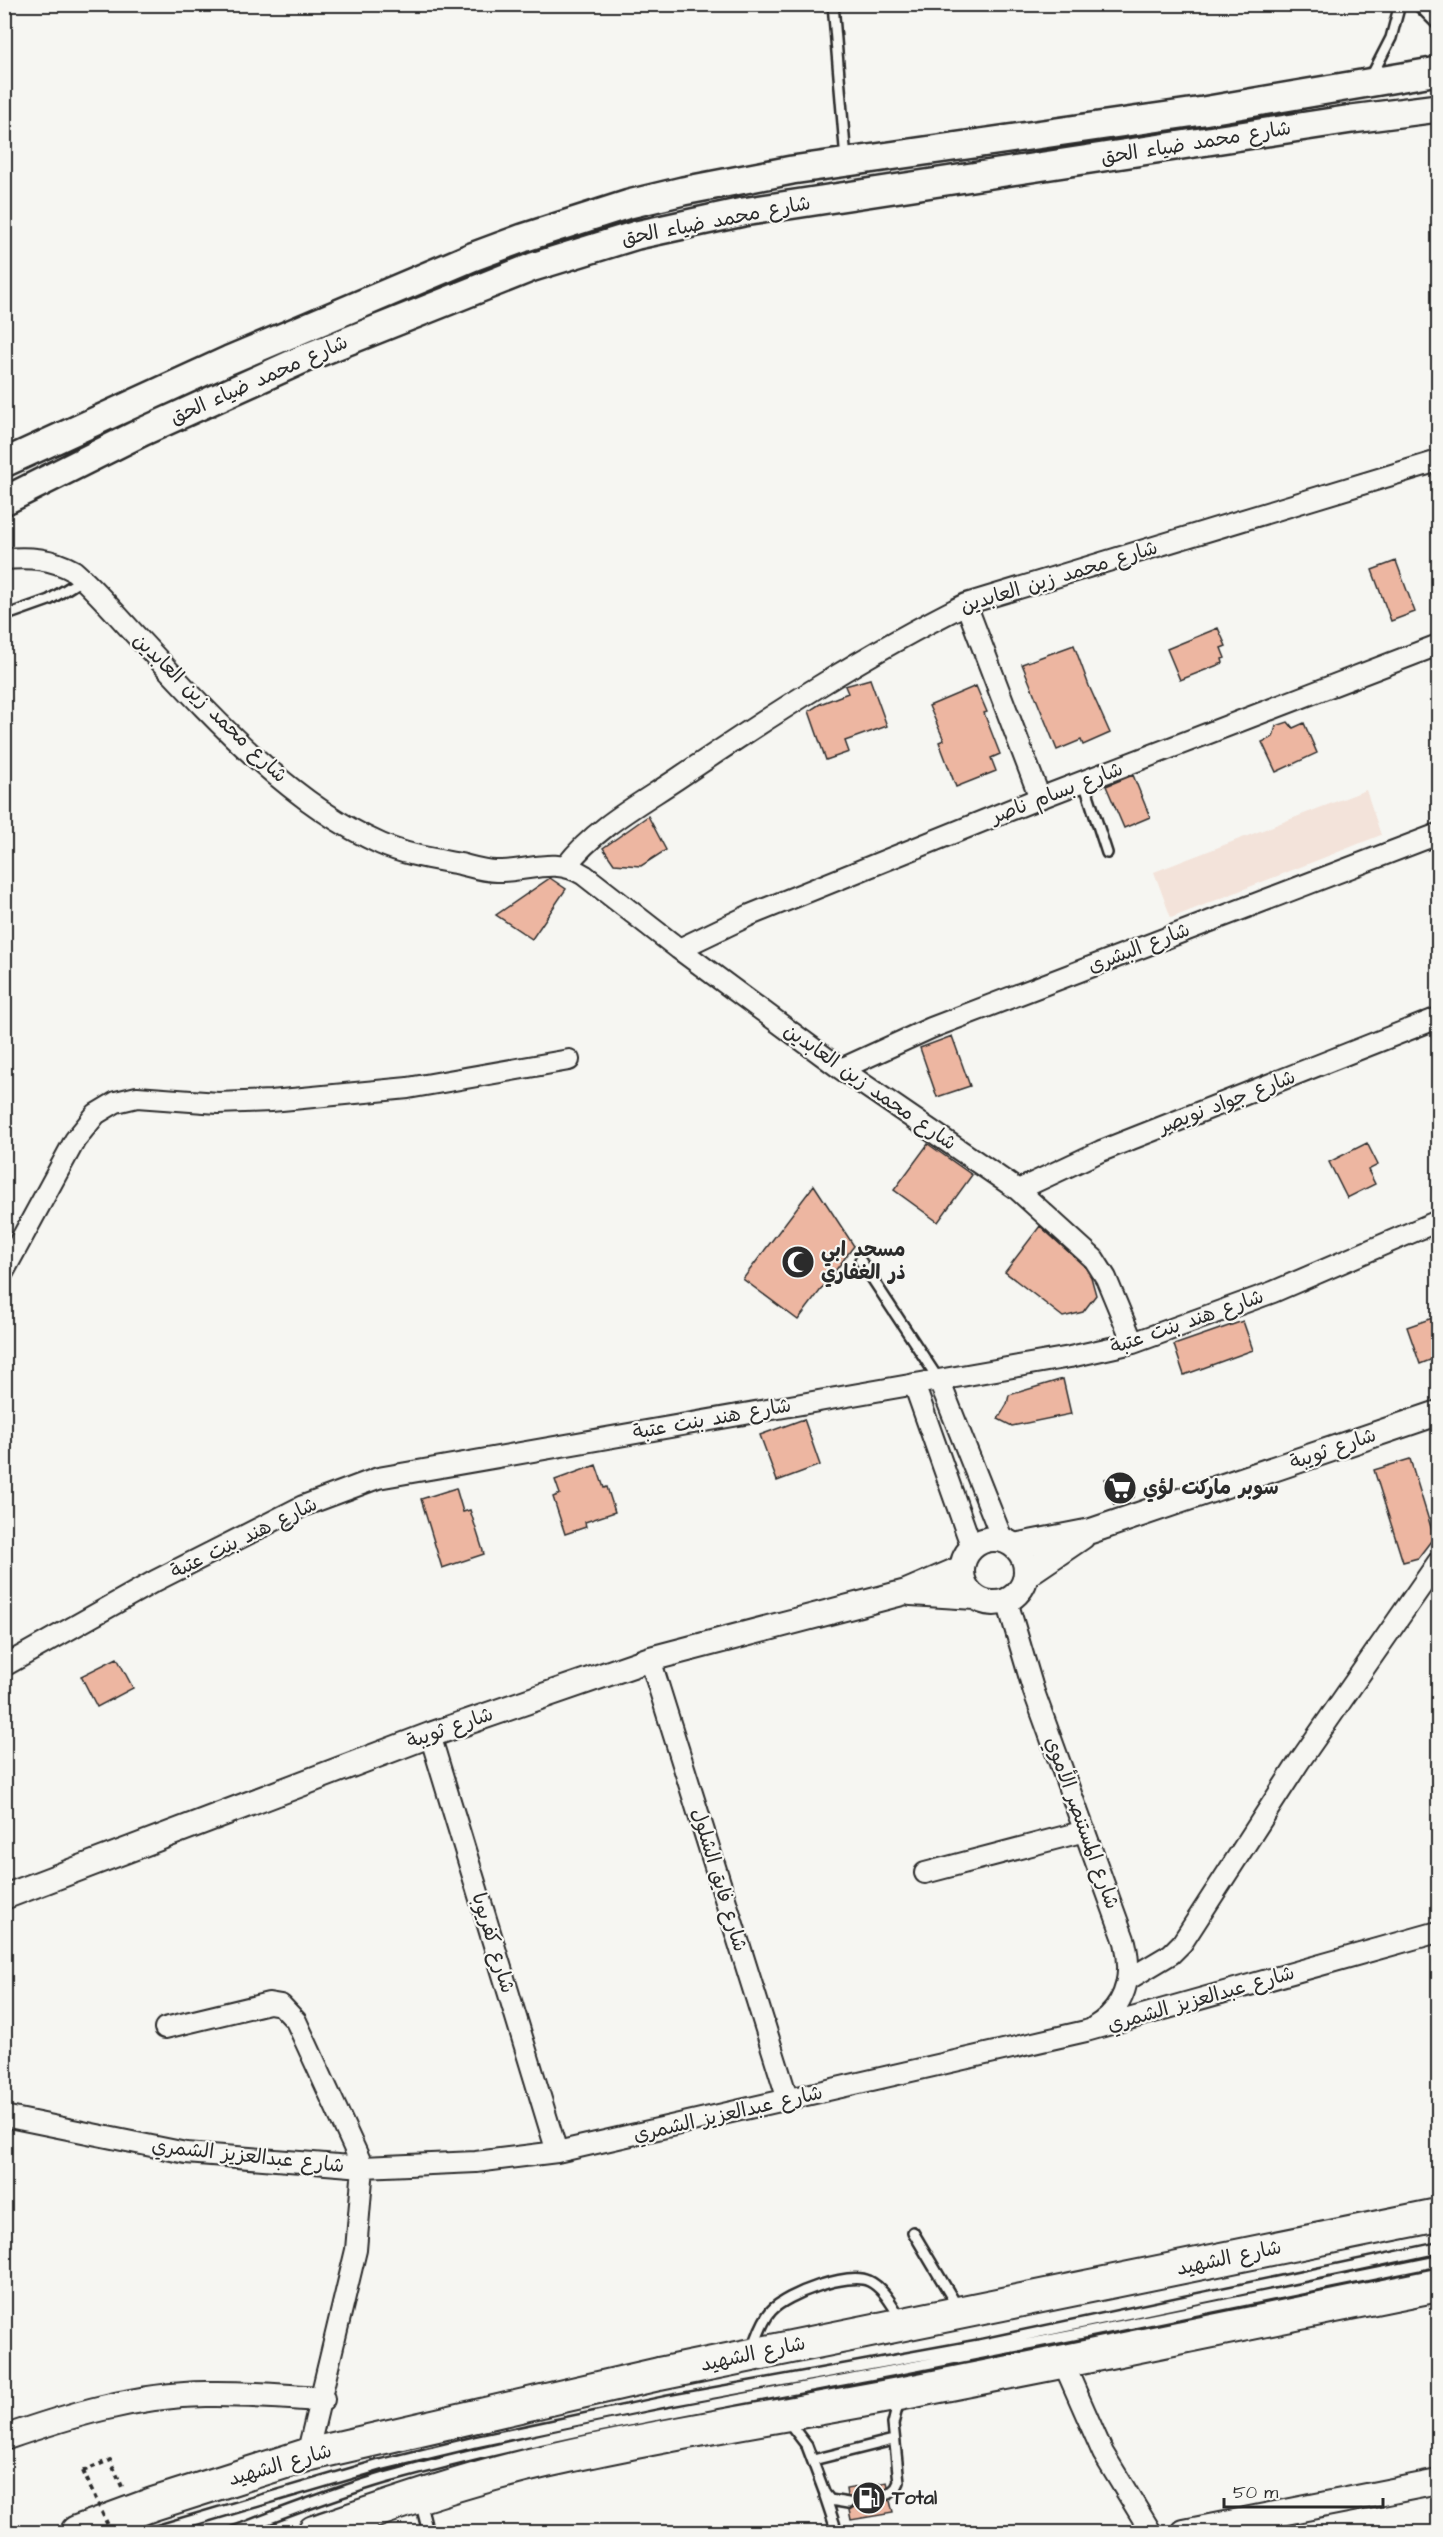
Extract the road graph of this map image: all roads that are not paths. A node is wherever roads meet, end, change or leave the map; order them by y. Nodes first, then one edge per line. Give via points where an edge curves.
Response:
1 (833, 4) edge
2 (1400, 4) edge
3 (1417, 4) edge
4 (1438, 25) edge
5 (1438, 71) edge
6 (1368, 82) junction
7 (1438, 108) edge
8 (846, 162) junction
9 (1438, 461) edge
10 (4, 463) edge
11 (4, 501) edge
12 (4, 559) edge
13 (83, 579) junction
14 (966, 604) junction
15 (4, 616) edge
16 (1438, 645) edge
17 (1084, 782) junction
18 (1040, 798) junction
19 (1438, 834) edge
20 (1107, 853) dead end
21 (566, 866) junction
22 (678, 949) junction
23 (1438, 1018) edge
24 (569, 1060) dead end
25 (841, 1069) junction
26 (1018, 1190) junction
27 (1438, 1221) edge
28 (861, 1260) dead end
29 (4, 1271) edge
30 (1133, 1343) junction
31 (939, 1380) junction
32 (914, 1384) junction
33 (1438, 1413) edge
34 (1091, 1531) junction
35 (1008, 1543) junction
36 (967, 1558) junction
37 (1438, 1562) edge
38 (1026, 1575) junction
39 (906, 1592) junction
40 (975, 1597) junction
41 (1007, 1601) junction
42 (650, 1659) junction
43 (4, 1666) edge
44 (430, 1735) junction
45 (1085, 1831) junction
46 (925, 1873) dead end
47 (4, 1896) edge
48 (1438, 1932) edge
49 (1129, 1979) junction
50 (165, 2028) dead end
51 (1086, 2031) junction
52 (788, 2100) junction
53 (4, 2116) edge
54 (557, 2152) junction
55 (363, 2167) junction
56 (1438, 2215) edge
57 (914, 2232) dead end
58 (1438, 2248) edge
59 (1438, 2261) edge
60 (1438, 2285) edge
61 (962, 2314) junction
62 (905, 2324) junction
63 (751, 2354) junction
64 (1063, 2362) junction
65 (901, 2393) junction
66 (322, 2399) junction
67 (784, 2416) junction
68 (5, 2439) edge
69 (893, 2440) junction
70 (307, 2455) junction
71 (813, 2460) junction
72 (1438, 2482) edge
73 (825, 2494) junction
74 (889, 2494) dead end
75 (419, 2496) junction
76 (848, 2503) dead end
77 (77, 2532) edge
78 (153, 2532) edge
79 (233, 2532) edge
80 (314, 2532) edge
81 (428, 2532) edge
82 (837, 2532) edge
83 (1150, 2532) edge
84 (1184, 2532) edge

1 - 8 lane
2 - 6 lane via 1391,38
3 - 4 lane
5 - 6 main road, شارع محمد ضياء الحق
6 - 8 main road, شارع محمد ضياء الحق via 1203,111
7 - 11 main road, شارع محمد ضياء الحق via 743,212 637,235 533,267 310,356 142,432
8 - 10 main road, شارع محمد ضياء الحق via 683,191 523,237 229,360
9 - 14 street, شارع محمد زين العابدين
12 - 13 street, شارع محمد زين العابدين via 51,560
13 - 15 lane via 49,600
13 - 21 street, شارع محمد زين العابدين via 236,738 288,784 349,828 418,856 482,869
14 - 18 street
14 - 21 street, شارع محمد زين العابدين via 912,631 754,726 596,834
16 - 17 street, شارع بسام ناصر
17 - 18 street, شارع بسام ناصر
17 - 20 lane
18 - 22 street, شارع بسام ناصر via 740,919
19 - 25 street, شارع البشرى via 931,1028
21 - 22 street, شارع محمد زين العابدين via 584,875
22 - 25 street, شارع محمد زين العابدين
23 - 26 street, شارع جواد نويصر via 1101,1151
24 - 29 street via 408,1088 250,1102 137,1097 116,1102 96,1114 75,1140
25 - 26 street, شارع محمد زين العابدين
26 - 30 street, شارع محمد زين العابدين via 1100,1267
27 - 30 street, شارع هند بنت عتبة via 1273,1292
28 - 31 lane
30 - 31 street, شارع هند بنت عتبة
31 - 32 street, شارع هند بنت عتبة
31 - 35 street
32 - 36 street
32 - 43 street, شارع هند بنت عتبة via 378,1478 303,1506 155,1581
33 - 34 street, شارع ثويبة
34 - 35 street, شارع ثويبة
34 - 38 street, شارع ثويبة
35 - 36 street via 992,1539 981,1542
35 - 38 street via 1021,1554
36 - 39 street, شارع ثويبة
36 - 40 street via 963,1579
37 - 49 street via 1299,1762 1182,1943
38 - 41 street via 1016,1595
39 - 40 street, شارع ثويبة
39 - 42 street, شارع ثويبة
40 - 41 street via 985,1602
41 - 45 street, شارع المستنصر الأموي via 1034,1692
42 - 44 street, شارع ثويبة
42 - 52 street, شارع فايق الشلول
44 - 47 street, شارع ثويبة
44 - 54 street, شارع كفريوبا
45 - 46 street
45 - 49 street, شارع المستنصر الأموي via 1125,1942
48 - 51 street, شارع عبدالعزيز الشمري
49 - 51 street, شارع المستنصر الأموي via 1121,2001 1106,2019
50 - 55 street via 269,2003 281,2005 296,2021
51 - 52 street, شارع عبدالعزيز الشمري
52 - 54 street, شارع عبدالعزيز الشمري
53 - 55 street, شارع عبدالعزيز الشمري via 186,2153
54 - 55 street, شارع عبدالعزيز الشمري via 476,2162
55 - 66 street via 356,2250
56 - 61 highway, شارع الشهيد
57 - 61 lane
58 - 78 lane via 979,2345 664,2402 475,2442 380,2465
59 - 79 lane via 1040,2343 660,2414 490,2452 383,2479
60 - 64 highway
61 - 62 highway, شارع الشهيد
62 - 63 highway, شارع الشهيد
62 - 63 lane via 878,2287 869,2281 848,2278 797,2294 779,2304 765,2320
63 - 70 highway, شارع الشهيد
64 - 65 highway
64 - 83 street via 1103,2453
65 - 67 highway
65 - 69 lane
66 - 68 street via 208,2394 147,2399 87,2411
66 - 70 street
67 - 71 lane
67 - 75 highway via 714,2426 545,2461
69 - 71 lane
69 - 74 lane via 899,2482
70 - 77 highway, شارع الشهيد
71 - 73 lane
72 - 84 street
73 - 76 lane via 830,2500
73 - 82 lane
75 - 80 highway
75 - 81 lane

